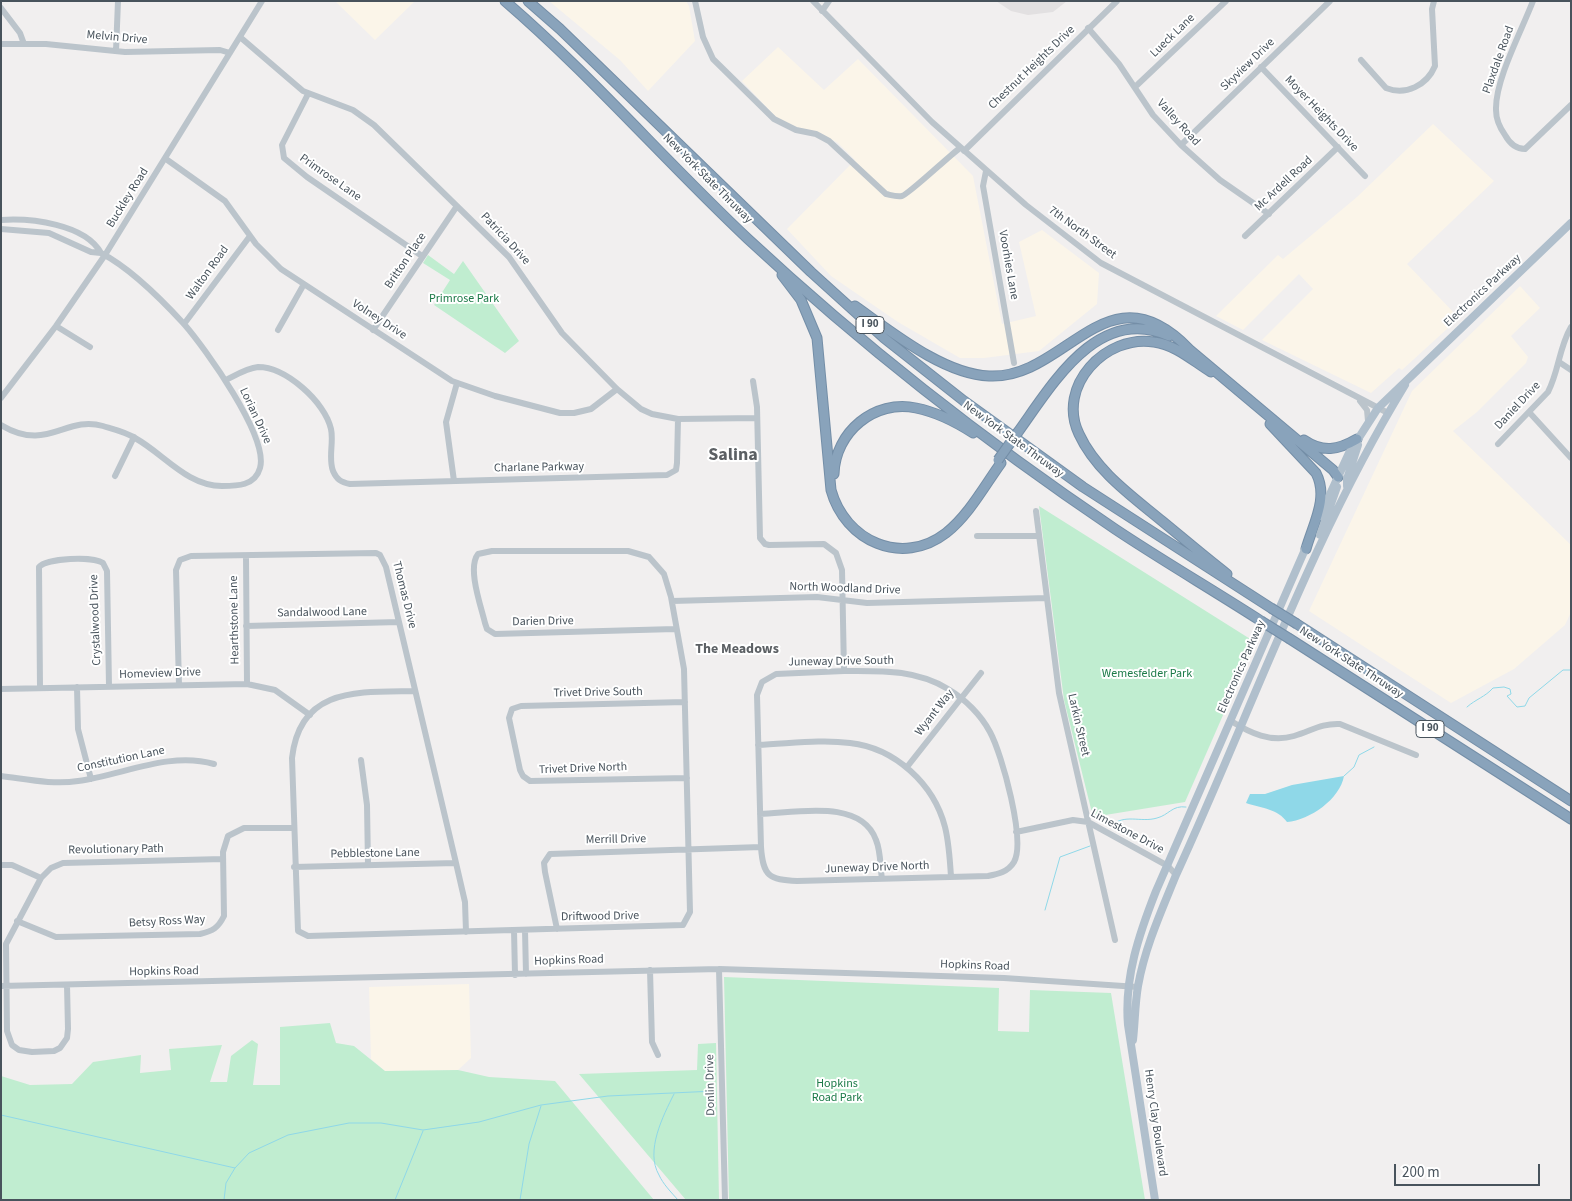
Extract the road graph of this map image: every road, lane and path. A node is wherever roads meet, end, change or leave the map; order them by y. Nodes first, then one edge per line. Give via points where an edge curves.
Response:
1 (118, 1) edge
2 (262, 1) edge
3 (505, 1) edge
4 (528, 1) edge
5 (694, 1) edge
6 (813, 1) edge
7 (830, 1) edge
8 (1117, 1) edge
9 (1226, 1) edge
10 (1330, 1) edge
11 (1434, 1) edge
12 (1533, 1) edge
13 (1, 8) edge
14 (822, 11) junction
15 (1088, 28) junction
16 (240, 37) junction
17 (1, 44) edge
18 (24, 44) junction
19 (116, 51) junction
20 (230, 53) junction
21 (1361, 60) dead end
22 (1261, 67) junction
23 (1135, 88) junction
24 (308, 94) junction
25 (1571, 105) edge
26 (1181, 145) junction
27 (1338, 147) junction
28 (962, 149) junction
29 (166, 158) junction
30 (986, 171) junction
31 (1365, 176) dead end
32 (458, 206) junction
33 (1269, 214) junction
34 (1, 220) edge
35 (1571, 223) edge
36 (52, 224) junction
37 (1, 229) edge
38 (49, 232) junction
39 (250, 236) junction
40 (1245, 236) dead end
41 (748, 238) junction
42 (103, 254) junction
43 (422, 256) junction
44 (811, 272) junction
45 (304, 284) junction
46 (184, 324) junction
47 (56, 326) junction
48 (1571, 327) edge
49 (278, 330) dead end
50 (373, 330) junction
51 (90, 347) dead end
52 (1189, 349) junction
53 (1559, 362) junction
54 (1014, 363) dead end
55 (1571, 370) edge
56 (1211, 372) junction
57 (1412, 375) junction
58 (226, 380) junction
59 (753, 381) dead end
60 (457, 384) junction
61 (617, 389) junction
62 (1356, 396) junction
63 (1, 398) edge
64 (1378, 408) junction
65 (1529, 412) junction
66 (1388, 413) junction
67 (757, 418) junction
68 (678, 419) junction
69 (1271, 421) junction
70 (1368, 421) junction
71 (1, 425) edge
72 (1364, 429) junction
73 (1019, 434) junction
74 (134, 437) junction
75 (1357, 439) junction
76 (1498, 444) dead end
77 (1001, 448) junction
78 (1571, 458) edge
79 (1000, 461) junction
80 (115, 476) dead end
81 (1338, 477) junction
82 (454, 481) junction
83 (1348, 488) junction
84 (1036, 511) dead end
85 (977, 536) dead end
86 (1039, 536) junction
87 (1306, 548) junction
88 (246, 556) junction
89 (476, 556) joint
90 (1305, 579) junction
91 (1254, 597) junction
92 (1047, 598) junction
93 (842, 600) junction
94 (672, 601) junction
95 (399, 622) junction
96 (246, 626) junction
97 (675, 629) junction
98 (844, 671) junction
99 (981, 673) dead end
100 (179, 684) junction
101 (247, 684) junction
102 (110, 686) junction
103 (77, 687) junction
104 (40, 688) junction
105 (1, 689) edge
106 (415, 691) junction
107 (961, 698) junction
108 (685, 702) junction
109 (512, 709) joint
110 (310, 715) junction
111 (1231, 721) junction
112 (1240, 727) junction
113 (758, 745) junction
114 (1416, 755) dead end
115 (361, 760) dead end
116 (214, 764) dead end
117 (907, 767) junction
118 (1, 776) edge
119 (687, 778) junction
120 (91, 779) junction
121 (1571, 801) edge
122 (760, 814) junction
123 (1571, 819) edge
124 (1088, 822) junction
125 (294, 828) junction
126 (1016, 832) junction
127 (761, 847) junction
128 (688, 849) junction
129 (223, 859) junction
130 (456, 863) junction
131 (1, 865) edge
132 (368, 865) junction
133 (1175, 866) junction
134 (294, 867) junction
135 (951, 877) junction
136 (41, 878) junction
137 (882, 879) junction
138 (1164, 904) junction
139 (17, 921) junction
140 (557, 929) junction
141 (514, 930) junction
142 (525, 930) junction
143 (466, 932) junction
144 (1115, 940) dead end
145 (4, 944) edge
146 (719, 969) junction
147 (650, 970) junction
148 (515, 974) junction
149 (526, 974) junction
150 (67, 985) junction
151 (4, 986) edge
152 (1129, 986) junction
153 (1138, 987) junction
154 (1133, 1050) junction
155 (658, 1055) dead end
156 (725, 1200) edge
157 (1155, 1200) edge

1 - 19 street
2 - 16 street, Buckley Road
3 - 41 highway, New York State Thruway / I 90 via 586,76
4 - 44 highway, New York State Thruway / I 90
5 - 28 street, Chestnut Heights Drive via 703,37 713,59 774,119 829,140 886,194 907,194 942,161
6 - 14 street, 7th North Street
7 - 14 street
8 - 15 street, Chestnut Heights Drive
9 - 23 street, Lueck Lane
10 - 22 street, Skyview Drive
11 - 21 street via 1435,66 1423,83 1407,90 1386,88
12 - 25 street, Plaxdale Road via 1504,74 1496,104 1498,123 1509,142 1519,149 1528,148
13 - 18 street via 20,33
14 - 28 street, 7th North Street
15 - 23 street, Valley Road
15 - 28 street, Chestnut Heights Drive
16 - 20 street, Buckley Road
16 - 24 street, Patricia Drive
17 - 18 street, Melvin Drive
18 - 19 street, Melvin Drive
19 - 20 street, Melvin Drive via 220,50
20 - 29 street, Buckley Road
22 - 26 street, Skyview Drive
22 - 27 street, Moyer Heights Drive
23 - 26 street, Valley Road via 1153,115
24 - 32 street, Patricia Drive via 344,106 366,118
24 - 43 street, Primrose Lane via 282,145 284,158
26 - 33 street, Valley Road via 1220,180
27 - 31 street, Moyer Heights Drive
27 - 33 street, Mc Ardell Road
28 - 30 street, 7th North Street
29 - 39 street, Volney Drive via 225,200
29 - 42 street, Buckley Road
30 - 54 street, Voorhies Lane via 983,186
30 - 62 street, 7th North Street via 1055,230 1101,263
32 - 43 street, Britton Place
32 - 61 street, Patricia Drive via 509,257 552,321
33 - 40 street, Mc Ardell Road
34 - 36 street, Lorian Drive
35 - 57 main road, Electronics Parkway
36 - 38 street
36 - 42 street, Lorian Drive via 96,243
37 - 38 street
38 - 42 street via 91,252
39 - 45 street, Volney Drive via 271,260
39 - 46 street, Walton Road
41 - 77 highway, New York State Thruway / I 90 via 892,364
41 - 79 highway via 790,284 811,320 820,356 831,490 840,513 853,529 874,542 898,548 933,541 954,526
42 - 46 street, Lorian Drive via 155,295
42 - 47 street, Buckley Road
43 - 50 street, Britton Place
44 - 52 highway via 922,352 958,370 981,376 1021,372 1092,327 1122,319 1144,321 1167,330
44 - 91 highway, New York State Thruway / I 90 via 884,338 1018,442
45 - 49 street
45 - 50 street, Volney Drive
46 - 58 street, Lorian Drive
47 - 51 street
47 - 63 street, Buckley Road
48 - 53 street, Daniel Drive via 1562,345
50 - 60 street, Volney Drive
52 - 69 highway
52 - 73 highway via 1166,334 1146,330 1106,335 1084,350 1064,370
53 - 55 street
53 - 65 street, Daniel Drive via 1548,392
56 - 69 highway
56 - 73 highway via 1167,339 1142,333 1113,337 1089,351 1074,365
56 - 91 highway via 1168,346 1154,342 1126,343 1102,354 1090,366 1075,396 1074,417 1079,435 1099,465
57 - 64 main road, Electronics Parkway
57 - 66 main road, Electronics Parkway
58 - 74 street, Lorian Drive via 261,455 260,468 250,482 240,486 206,485
58 - 82 street, Charlane Parkway via 248,369 274,370 314,398 330,426 331,463 341,482
59 - 67 street
60 - 61 street, Volney Drive via 560,413 591,409
60 - 82 street via 446,422
61 - 68 street, Patricia Drive via 641,409
62 - 64 street, 7th North Street
62 - 70 street via 1364,404
64 - 66 street, 7th North Street
64 - 70 main road, Electronics Parkway
65 - 76 street, Daniel Drive
65 - 78 street
66 - 83 main road, Electronics Parkway
67 - 68 street, Patricia Drive
67 - 93 street via 760,538 765,544 830,546 840,559
68 - 82 street, Charlane Parkway via 676,470 667,475
69 - 75 highway via 1319,448 1339,448
69 - 81 highway
69 - 87 highway via 1320,481 1322,502
70 - 72 main road, Electronics Parkway
71 - 74 street, Lorian Drive via 20,434 34,436 93,424
72 - 75 main road, Electronics Parkway
72 - 83 main road via 1347,479
73 - 79 highway, bridge
74 - 80 street
75 - 81 main road, Electronics Parkway
77 - 79 highway via 934,414 907,407 884,409 861,420 843,441 835,461 834,484 846,515 860,530 882,541 913,543 935,536 952,523
77 - 123 highway, New York State Thruway / I 90, bridge via 1116,529
81 - 83 main road
81 - 87 main road, Electronics Parkway
81 - 90 main road via 1335,497
83 - 90 main road, Electronics Parkway
84 - 86 street, Larkin Street
85 - 86 street
86 - 92 street, Larkin Street
87 - 111 main road, Electronics Parkway
88 - 95 street, Thomas Drive via 376,553 386,567
88 - 96 street, Hearthstone Lane
88 - 100 street, Thomas Drive via 185,557 177,564
89 - 94 street, Driftwood Drive via 492,551 628,551 643,554 657,564 669,586
89 - 97 street, Darien Drive via 474,574 485,623 495,634
90 - 112 main road, Electronics Parkway
91 - 121 highway, New York State Thruway / I 90, bridge
92 - 93 street, North Woodland Drive via 867,603
92 - 124 street, Larkin Street via 1059,693
93 - 94 street, North Woodland Drive via 817,597
93 - 98 street
94 - 97 street, Driftwood Drive
95 - 96 street, Sandalwood Lane
95 - 106 street, Thomas Drive
96 - 101 street, Hearthstone Lane
97 - 108 street, Driftwood Drive via 684,669
98 - 107 street, Juneway Drive South via 885,670 915,674
98 - 113 street, Juneway Drive South via 766,678 757,695
99 - 107 street, Wyant Way
100 - 101 street, Homeview Drive
100 - 102 street, Homeview Drive
101 - 110 street, Homeview Drive via 275,690
102 - 103 street, Homeview Drive
102 - 104 street, Crystalwood Drive via 107,570 103,563 94,560 47,561 39,567
103 - 104 street, Homeview Drive
103 - 120 street via 78,729
104 - 105 street, Homeview Drive
106 - 110 street, Driftwood Drive via 342,694 323,703
106 - 130 street, Thomas Drive
107 - 117 street, Wyant Way
107 - 126 street, Juneway Drive South via 990,732 1001,757
108 - 109 street, Trivet Drive South via 521,706
108 - 119 street, Driftwood Drive
109 - 119 street, Trivet Drive North via 509,718 520,770 530,781
110 - 125 street, Driftwood Drive via 293,750
111 - 112 street
111 - 133 main road, Electronics Parkway via 1190,812
112 - 114 street via 1266,737 1283,739 1316,727 1340,724
112 - 133 main road, Electronics Parkway
113 - 117 street via 850,743 880,751
113 - 122 street, Juneway Drive South
115 - 132 street via 367,805
116 - 120 street, Constitution Lane via 198,759 176,759
117 - 135 street via 924,785 939,811 948,846
118 - 120 street, Constitution Lane via 64,783
119 - 128 street, Driftwood Drive
122 - 127 street, Juneway Drive North
122 - 137 street via 842,812 860,818 872,830 876,840
124 - 126 street, Limestone Drive via 1074,820
124 - 133 street, Limestone Drive
124 - 144 street, Larkin Street
125 - 129 street, Betsy Ross Way via 237,830 228,836
125 - 134 street, Driftwood Drive
126 - 135 street, Juneway Drive North via 1018,851 1014,862 1002,873
127 - 128 street, Merrill Drive
127 - 137 street, Juneway Drive North via 765,870 776,879
128 - 140 street, Driftwood Drive via 690,912 685,923 676,926
128 - 140 street, Merrill Drive via 550,854 544,863
129 - 136 street, Revolutionary Path via 62,863
129 - 139 street, Betsy Ross Way via 224,916 220,926 212,931 200,934 56,937
130 - 132 street, Pebblestone Lane
130 - 143 street, Thomas Drive via 465,902
131 - 136 street via 12,865
132 - 134 street, Pebblestone Lane
133 - 138 main road
133 - 138 main road via 1176,875
133 - 152 main road, Electronics Parkway via 1141,930
134 - 143 street, Driftwood Drive via 296,924 302,934
135 - 137 street, Juneway Drive North
136 - 139 street, Revolutionary Path
138 - 153 main road via 1146,951
139 - 145 street, Revolutionary Path
140 - 142 street, Driftwood Drive
141 - 142 street, Driftwood Drive
141 - 143 street, Driftwood Drive
141 - 148 street
142 - 149 street
145 - 151 street, Revolutionary Path
146 - 147 street, Hopkins Road
146 - 152 street, Hopkins Road via 1004,978
146 - 156 street, Donlin Drive
147 - 149 street, Hopkins Road
147 - 155 street via 652,1042
148 - 149 street, Hopkins Road
148 - 150 street, Hopkins Road
150 - 151 street, Hopkins Road
150 - 151 street, Revolutionary Path via 68,1028 65,1041 54,1051 32,1052 19,1050 10,1042
152 - 153 street, Hopkins Road
152 - 154 main road, Henry Clay Boulevard via 1127,1013
153 - 154 main road, Henry Clay Boulevard
154 - 157 main road, Henry Clay Boulevard

